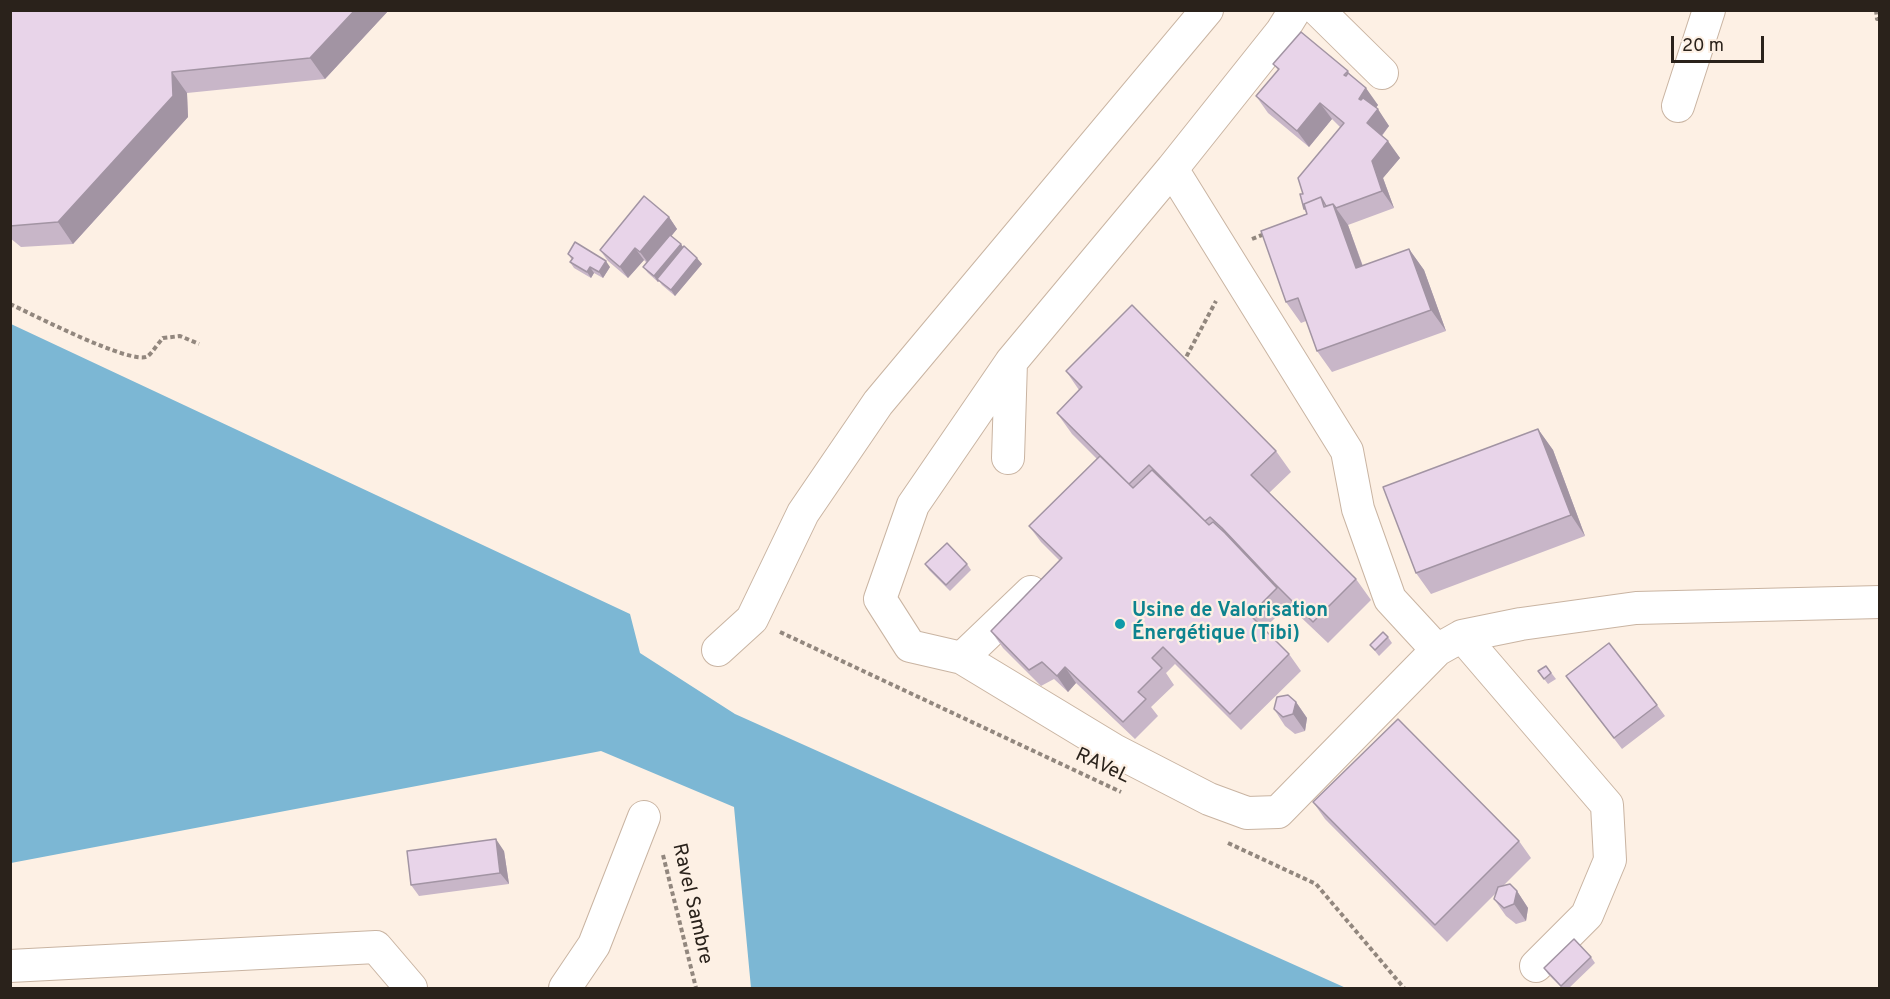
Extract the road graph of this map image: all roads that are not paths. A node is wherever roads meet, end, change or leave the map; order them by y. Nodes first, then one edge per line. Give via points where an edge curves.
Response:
1 (1208, 10) edge
2 (1295, 10) edge
3 (1318, 10) edge
4 (1709, 10) edge
5 (1382, 73) dead end
6 (1678, 106) dead end
7 (1172, 169) junction
8 (1011, 362) junction
9 (1008, 458) dead end
10 (1037, 586) edge
11 (1880, 602) edge
12 (1449, 643) junction
13 (718, 650) dead end
14 (962, 658) junction
15 (644, 817) dead end
16 (10, 966) edge
17 (1536, 966) dead end
18 (411, 988) edge
19 (565, 988) edge

1 - 13 lane via 878,403 803,513 752,619
2 - 7 lane
3 - 5 lane
4 - 6 lane
7 - 8 lane
7 - 12 lane via 1347,451 1358,508 1390,599
8 - 9 lane
8 - 14 lane via 913,505 880,599 910,645
10 - 14 lane
11 - 12 lane via 1636,608 1521,624
12 - 14 lane via 1278,812 1247,813 1209,799 1114,750
12 - 17 lane via 1607,805 1610,860 1587,915
15 - 19 lane via 594,945
16 - 18 lane via 376,947

